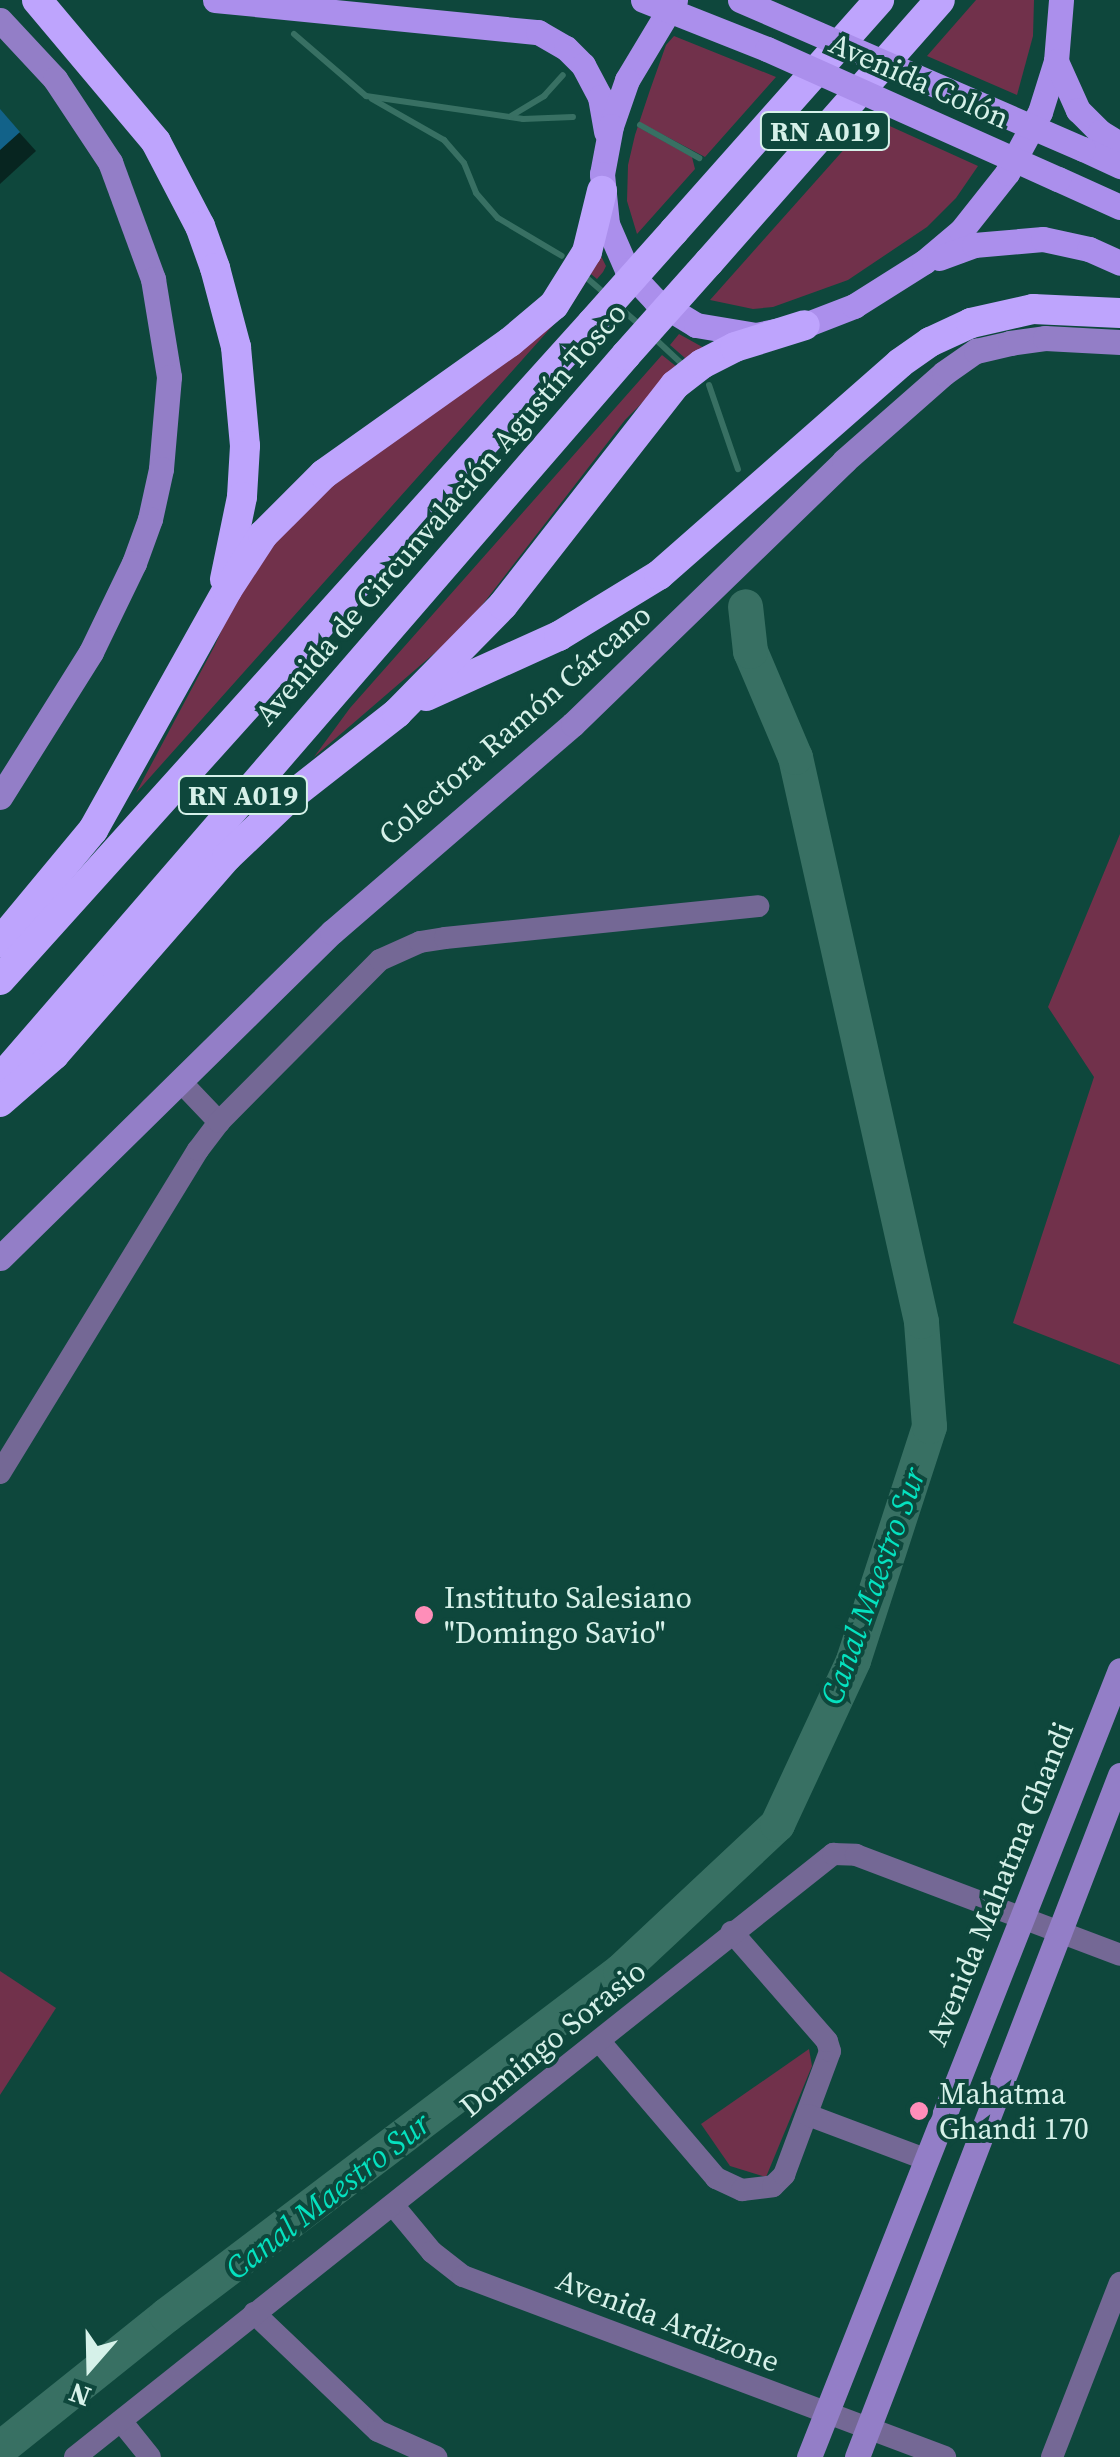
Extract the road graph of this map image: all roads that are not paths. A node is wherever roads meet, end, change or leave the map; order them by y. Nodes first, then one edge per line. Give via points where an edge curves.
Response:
1 (37, 0) edge
2 (215, 0) edge
3 (643, 0) edge
4 (675, 0) edge
5 (740, 0) edge
6 (879, 0) edge
7 (940, 0) edge
8 (1060, 0) edge
9 (0, 20) edge
10 (1056, 61) junction
11 (1120, 144) edge
12 (607, 146) junction
13 (1120, 166) edge
14 (602, 191) junction
15 (1120, 207) edge
16 (1120, 263) edge
17 (899, 280) junction
18 (1120, 312) edge
19 (805, 325) junction
20 (1120, 342) edge
21 (213, 615) junction
22 (397, 712) junction
23 (0, 797) edge
24 (758, 906) dead end
25 (0, 942) edge
26 (0, 980) edge
27 (0, 1079) edge
28 (180, 1082) junction
29 (0, 1102) edge
30 (219, 1122) junction
31 (0, 1258) edge
32 (0, 1474) edge
33 (1120, 1670) edge
34 (1120, 1775) edge
35 (1022, 1915) junction
36 (1058, 1931) junction
37 (732, 1932) junction
38 (1120, 1955) edge
39 (600, 2042) junction
40 (808, 2115) junction
41 (925, 2159) junction
42 (393, 2205) junction
43 (1120, 2283) edge
44 (254, 2313) junction
45 (827, 2412) junction
46 (121, 2421) junction
47 (869, 2428) junction
48 (74, 2457) edge
49 (150, 2457) edge
50 (436, 2457) edge
51 (809, 2457) edge
52 (858, 2457) edge
53 (945, 2457) edge
54 (1052, 2457) edge

1 - 21 highway via 156,142 200,226 219,282 236,348 245,446 239,520
2 - 12 main road via 538,32 583,64 600,97
3 - 15 main road, Avenida Colón, bridge
4 - 12 main road via 627,80
5 - 13 main road, Avenida Colón, bridge
6 - 26 highway, Avenida de Circunvalación Agustín Tosco / RN A019, bridge
7 - 27 highway, Avenida de Circunvalación Agustín Tosco / RN A019, bridge
8 - 10 main road
9 - 23 main road via 54,79 110,162 153,279 169,377 161,469 134,563 91,652
10 - 11 main road via 1078,110
10 - 17 main road via 1040,112 1006,174 961,231
12 - 14 main road
14 - 19 main road via 607,224 627,270 676,315 736,334
14 - 21 highway via 587,252 554,305 312,484 263,535
16 - 17 main road via 1067,243 1019,239 951,252
17 - 19 main road
18 - 22 highway via 1033,309 992,316 930,342 659,576 559,636
19 - 22 highway via 735,347 675,385 503,605
20 - 28 main road, Colectora Ramón Cárcano via 1010,343 976,352 944,372 573,724 358,909
21 - 25 highway via 94,830
22 - 29 highway via 256,828 54,1055
24 - 30 street via 444,938 400,950 358,979
28 - 30 street
28 - 31 main road, Colectora Ramón Cárcano
30 - 32 street
33 - 35 main road, Avenida Mahatma Ghandi
34 - 36 main road
35 - 36 street
35 - 37 street, Domingo Sorasio via 856,1855 833,1854
35 - 41 main road, Avenida Mahatma Ghandi
36 - 38 street
36 - 47 main road
37 - 39 street, Domingo Sorasio
37 - 40 street via 826,2040 829,2060
39 - 40 street via 716,2178 742,2190 761,2191 784,2175
39 - 42 street, Domingo Sorasio
40 - 41 street
41 - 45 main road, Avenida Mahatma Ghandi
42 - 44 street, Domingo Sorasio
42 - 45 street, Avenida Ardizone via 432,2252 463,2276
43 - 54 street
44 - 46 street, Domingo Sorasio
44 - 50 street via 378,2431
45 - 47 street, Avenida Ardizone
45 - 51 main road, Avenida Mahatma Ghandi
46 - 48 street, Domingo Sorasio
46 - 49 street
47 - 52 main road
47 - 53 street, Avenida Ardizone

